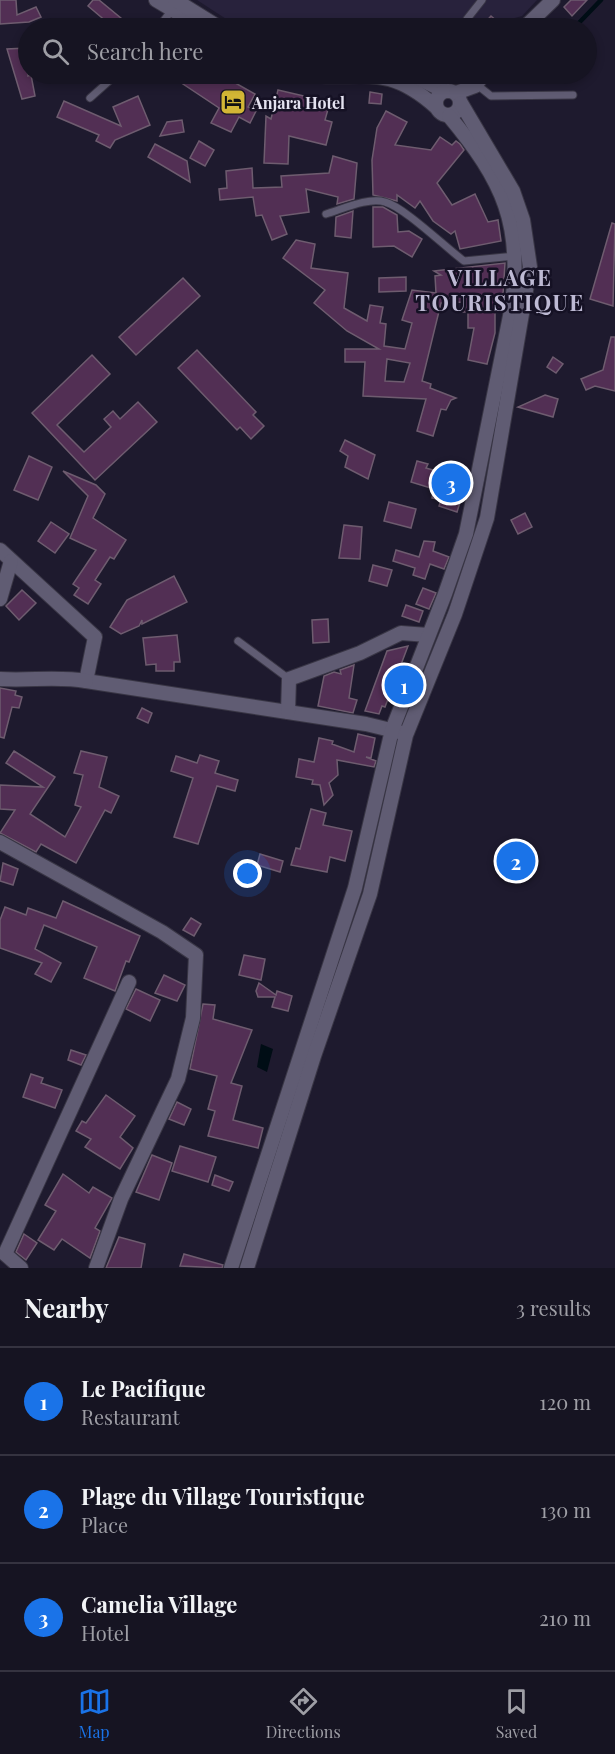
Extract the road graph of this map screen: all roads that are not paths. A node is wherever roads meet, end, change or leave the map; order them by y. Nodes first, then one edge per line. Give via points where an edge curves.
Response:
1 (156, 0) edge
2 (482, 0) edge
3 (553, 0) edge
4 (174, 5) edge
5 (165, 18) edge
6 (190, 18) edge
7 (200, 18) edge
8 (468, 18) edge
9 (534, 18) edge
10 (106, 84) edge
11 (405, 84) edge
12 (430, 84) edge
13 (470, 84) edge
14 (480, 84) edge
15 (573, 95) dead end
16 (454, 96) junction
17 (90, 98) dead end
18 (436, 107) junction
19 (449, 116) junction
20 (326, 214) dead end
21 (516, 256) junction
22 (0, 550) edge
23 (11, 561) junction
24 (0, 599) edge
25 (428, 635) junction
26 (238, 641) dead end
27 (0, 679) edge
28 (289, 679) junction
29 (86, 681) junction
30 (288, 712) junction
31 (392, 729) junction
32 (406, 735) junction
33 (0, 842) edge
34 (129, 982) dead end
35 (264, 1166) junction
36 (278, 1172) junction
37 (21, 1268) edge
38 (96, 1268) edge
39 (231, 1268) edge
40 (247, 1268) edge

1 - 4 street
2 - 8 lane
3 - 9 street
4 - 5 lane
4 - 6 street
4 - 7 street
10 - 17 lane
11 - 18 street
12 - 16 street
13 - 16 street
14 - 15 lane via 491,96
16 - 18 street via 436,99
16 - 19 street via 456,112
16 - 32 street via 513,191 523,220 530,267 487,518 455,614
18 - 19 street
19 - 21 street via 496,180
20 - 21 lane via 366,202 385,201 406,213 464,261
21 - 25 street via 511,311 472,510
22 - 23 street
23 - 24 street
23 - 29 street via 95,637
25 - 28 street via 401,633
25 - 31 street
26 - 28 lane
27 - 29 street via 60,677
28 - 30 street
29 - 30 street
30 - 31 street
31 - 32 street
31 - 35 street via 356,888
32 - 36 street via 376,873
33 - 38 street via 196,955 193,1018 178,1079 121,1200
34 - 37 street via 5,1254
35 - 36 lane
35 - 39 street
36 - 40 street

